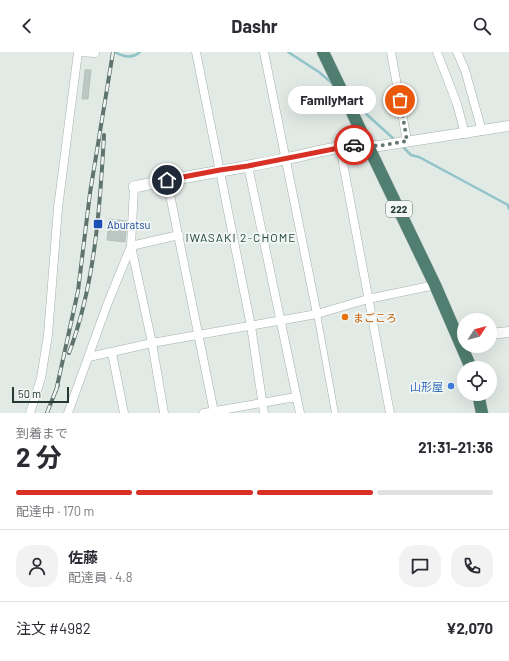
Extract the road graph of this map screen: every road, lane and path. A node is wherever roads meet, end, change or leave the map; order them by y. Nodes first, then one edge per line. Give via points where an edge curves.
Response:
1 (95, 52) edge
2 (196, 52) edge
3 (264, 52) edge
4 (323, 52) edge
5 (391, 52) edge
6 (438, 52) edge
7 (457, 52) edge
8 (509, 126) edge
9 (482, 131) junction
10 (465, 134) junction
11 (407, 141) junction
12 (369, 146) junction
13 (340, 147) junction
14 (286, 159) junction
15 (248, 166) junction
16 (220, 170) junction
17 (167, 180) junction
18 (134, 187) joint
19 (178, 235) junction
20 (131, 246) junction
21 (435, 285) junction
22 (368, 299) junction
23 (317, 314) junction
24 (280, 321) junction
25 (251, 326) junction
26 (457, 329) edge
27 (509, 332) edge
28 (497, 333) edge
29 (199, 335) junction
30 (152, 343) junction
31 (112, 353) junction
32 (89, 357) junction
33 (296, 397) junction
34 (479, 401) edge
35 (263, 403) junction
36 (214, 412) junction
37 (30, 413) edge
38 (68, 413) edge
39 (124, 413) edge
40 (164, 413) edge
41 (204, 413) edge
42 (264, 413) edge
43 (300, 413) edge
44 (335, 413) edge
45 (390, 413) edge
46 (482, 413) edge

1 - 37 street via 78,52 58,208 48,335 41,378
2 - 16 street
3 - 14 street
4 - 12 highway, 222
5 - 11 street
6 - 10 street
7 - 9 street via 465,70
8 - 9 street
9 - 10 street
10 - 11 street
11 - 12 street
12 - 13 main road via 351,144
12 - 21 highway, 222
13 - 14 main road
13 - 22 street
14 - 15 main road
14 - 23 street
15 - 16 main road
15 - 24 street
16 - 17 main road
16 - 25 street
17 - 18 main road
17 - 19 street
18 - 20 street
19 - 20 street
19 - 29 street
20 - 30 street
20 - 32 street
21 - 22 street
21 - 26 highway, 222
22 - 23 street
22 - 45 street
23 - 24 street
23 - 44 street
24 - 25 street
24 - 33 street
25 - 29 street
25 - 35 street
27 - 28 street
29 - 30 street
29 - 36 street
30 - 31 street
30 - 40 street
31 - 32 street
31 - 39 street
32 - 38 street
33 - 35 street
33 - 43 street
34 - 46 highway
35 - 36 street
35 - 42 street
36 - 41 street

